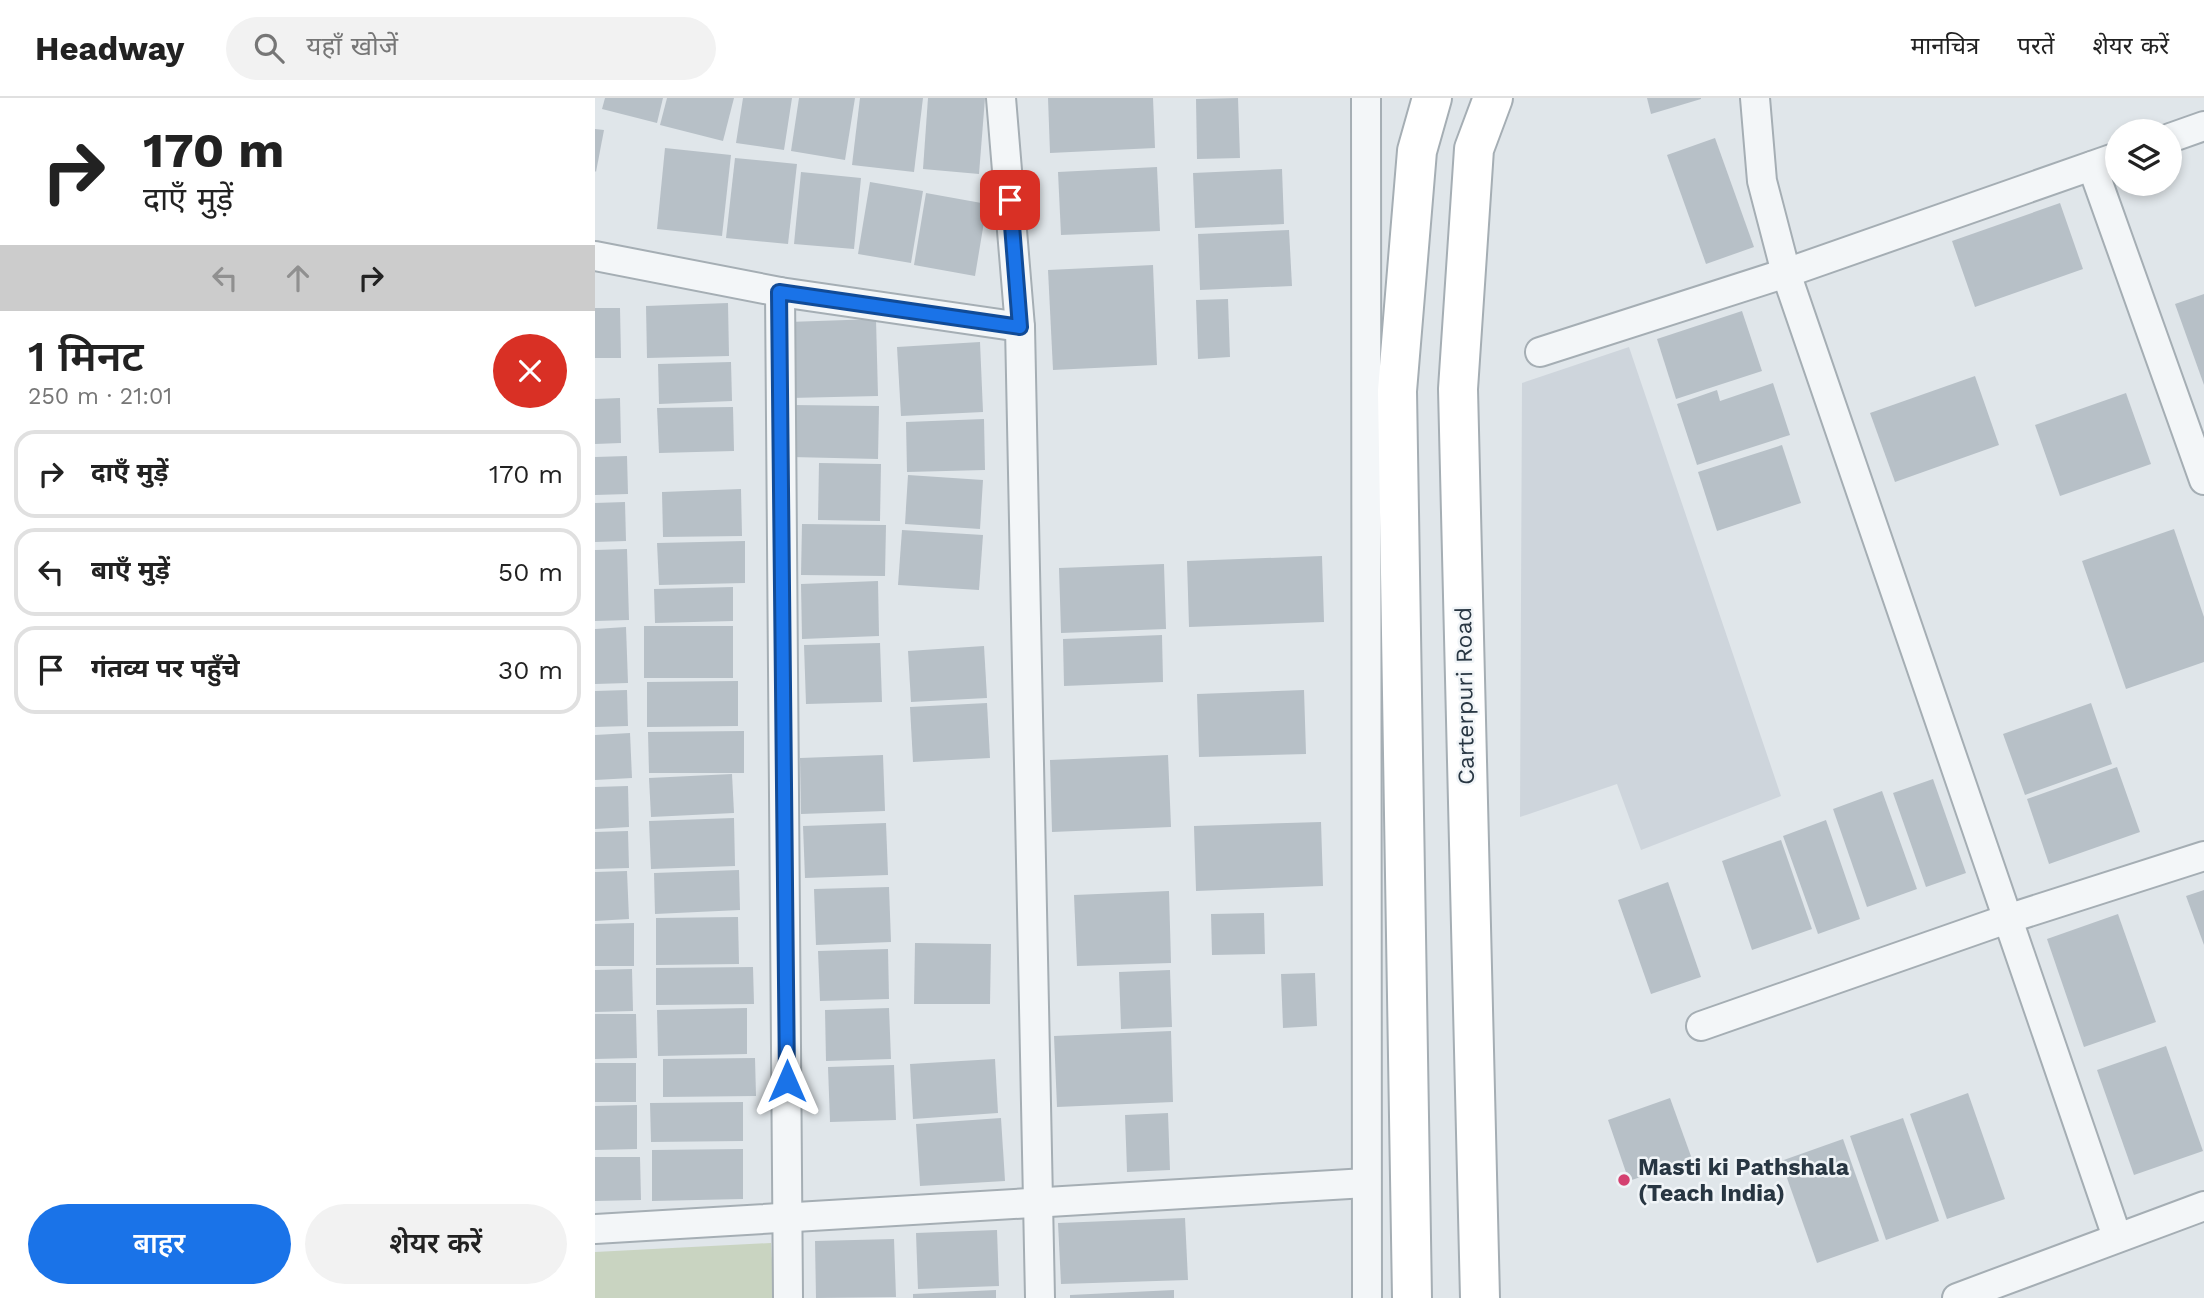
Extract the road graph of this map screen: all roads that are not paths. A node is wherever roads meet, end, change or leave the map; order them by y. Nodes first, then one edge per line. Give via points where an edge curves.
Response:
1 (1002, 98) edge
2 (1366, 98) edge
3 (1432, 98) edge
4 (1493, 98) edge
5 (1755, 98) edge
6 (2204, 126) edge
7 (2182, 134) edge
8 (2105, 161) edge
9 (2116, 196) edge
10 (595, 256) edge
11 (1786, 273) junction
12 (779, 292) junction
13 (1020, 327) junction
14 (1540, 352) dead end
15 (2204, 480) edge
16 (2204, 856) edge
17 (2007, 919) junction
18 (1701, 1026) dead end
19 (1366, 1183) junction
20 (1038, 1202) junction
21 (2204, 1206) edge
22 (789, 1217) junction
23 (595, 1229) edge
24 (2117, 1237) junction
25 (787, 1298) edge
26 (1040, 1298) edge
27 (1367, 1298) edge
28 (1412, 1298) edge
29 (1480, 1298) edge
30 (1957, 1298) edge

1 - 13 street
2 - 19 street
3 - 28 main road via 1417,151 1397,391
4 - 29 main road, Carterpuri Road via 1474,149 1458,389
5 - 11 street via 1762,181
6 - 7 street
8 - 11 street
9 - 15 street
10 - 12 street
11 - 14 street
11 - 17 street
12 - 13 street
12 - 22 street
13 - 20 street
16 - 17 street
17 - 18 street
17 - 24 street
19 - 20 street
19 - 27 street
20 - 22 street
20 - 26 street
21 - 24 street
22 - 23 street
22 - 25 street
24 - 30 street

